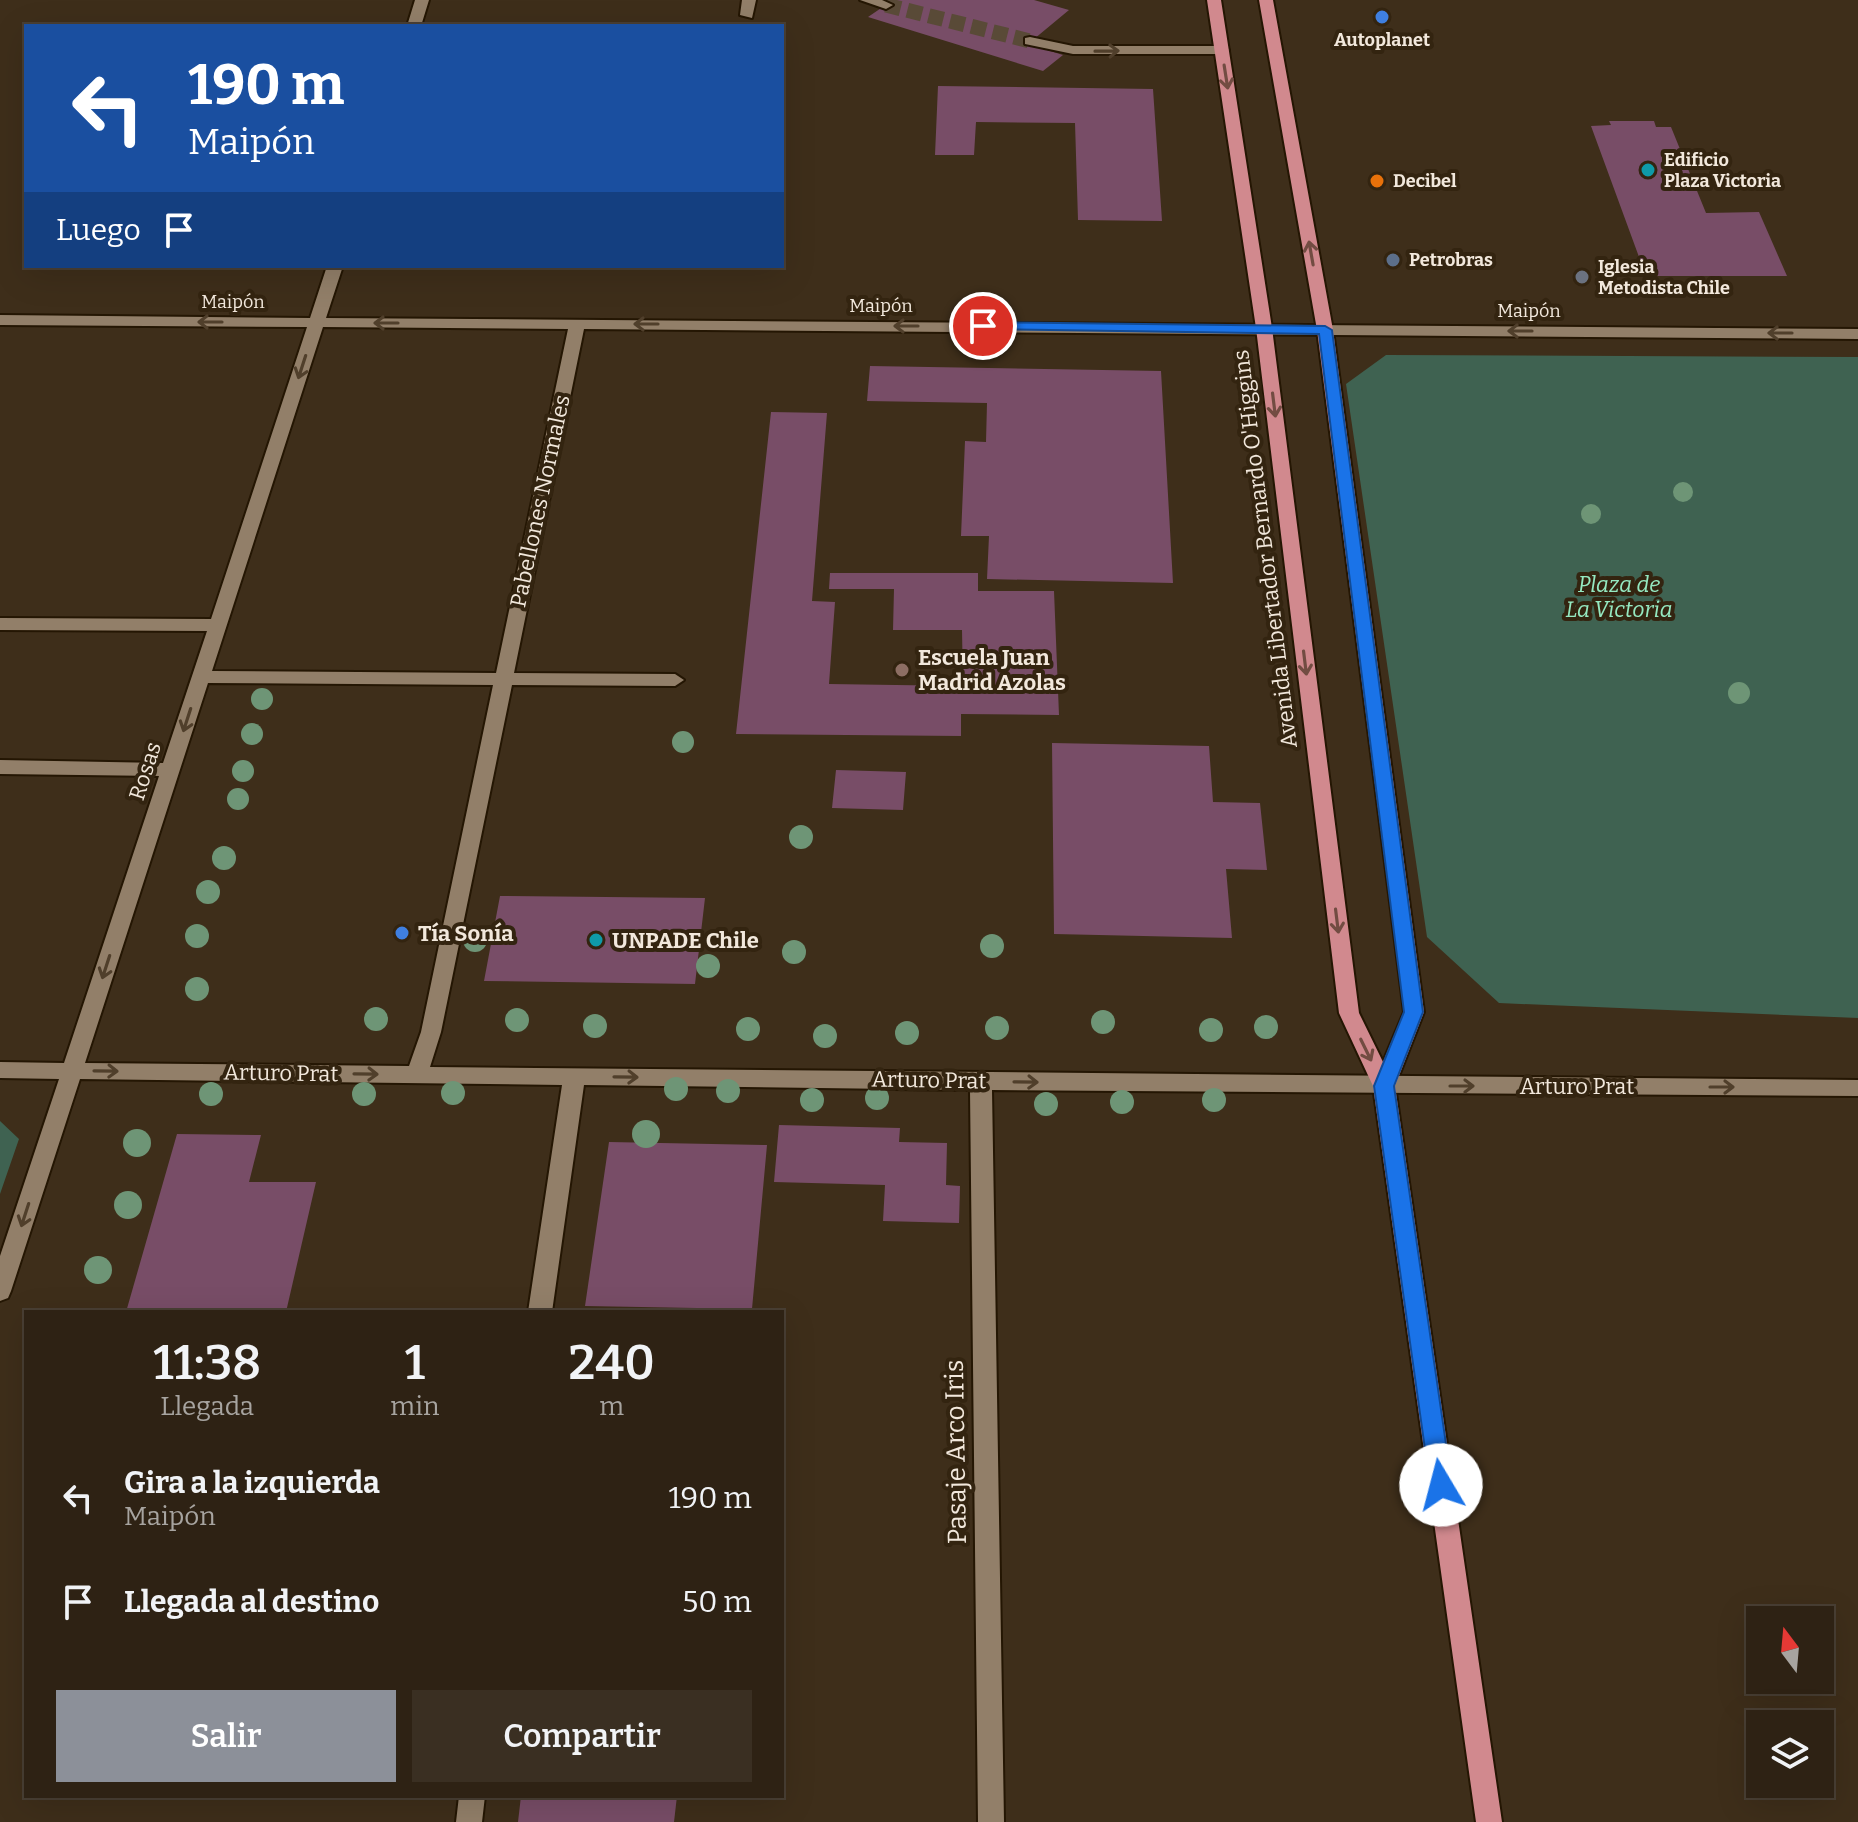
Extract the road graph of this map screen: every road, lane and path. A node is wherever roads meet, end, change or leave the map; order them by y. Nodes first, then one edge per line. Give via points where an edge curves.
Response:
1 (422, 0) edge
2 (749, 0) edge
3 (867, 0) edge
4 (1214, 0) edge
5 (1266, 0) edge
6 (886, 5) dead end
7 (747, 15) dead end
8 (415, 24) edge
9 (1030, 41) tunnel mouth
10 (1222, 50) junction
11 (334, 268) edge
12 (0, 320) edge
13 (316, 322) junction
14 (577, 324) junction
15 (1264, 328) junction
16 (1325, 330) junction
17 (1858, 334) edge
18 (0, 624) edge
19 (217, 625) junction
20 (201, 677) junction
21 (503, 679) junction
22 (675, 680) dead end
23 (0, 767) edge
24 (171, 770) junction
25 (0, 1070) edge
26 (72, 1071) junction
27 (417, 1075) junction
28 (574, 1077) junction
29 (981, 1081) junction
30 (1384, 1086) junction
31 (1858, 1088) edge
32 (0, 1291) edge
33 (540, 1310) edge
34 (472, 1798) edge
35 (469, 1822) edge
36 (991, 1822) edge
37 (1489, 1822) edge

1 - 8 street
2 - 7 street
3 - 6 street
4 - 10 main road, Avenida Libertador Bernardo O'Higgins
16 -> 5 main road
9 -> 10 street via 1073,50
10 -> 15 main road, Avenida Libertador Bernardo O'Higgins
11 - 13 street, Rosas
13 -> 12 street, Maipón
14 -> 13 street, Maipón
13 -> 19 street, Rosas
15 -> 14 street, Maipón
14 - 21 street, Pabellones Normales
15 - 16 street, Maipón
15 -> 30 main road, Avenida Libertador Bernardo O'Higgins via 1349,1013
17 -> 16 street, Maipón
16 - 30 main road via 1414,1012
18 - 19 street
19 - 20 street, Rosas
20 - 21 street
20 -> 24 street, Rosas
21 - 22 street
21 - 27 street, Pabellones Normales via 431,1032
23 - 24 street
24 -> 26 street, Rosas
25 - 26 street, Arturo Prat
26 -> 27 street, Arturo Prat
26 -> 32 street, Rosas
27 - 28 street, Arturo Prat
28 -> 29 street, Arturo Prat
28 - 33 street
29 -> 30 street, Arturo Prat
29 - 36 street, Pasaje Arco Iris
30 -> 31 street, Arturo Prat
30 - 37 main road, Avenida Libertador Bernardo O'Higgins
34 - 35 street

